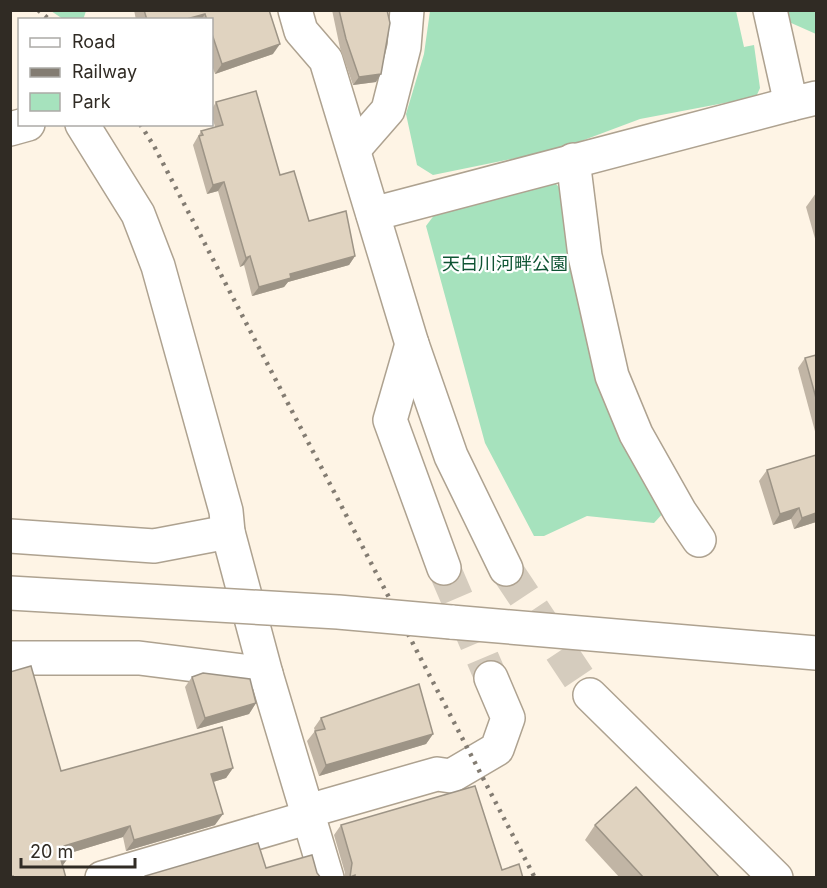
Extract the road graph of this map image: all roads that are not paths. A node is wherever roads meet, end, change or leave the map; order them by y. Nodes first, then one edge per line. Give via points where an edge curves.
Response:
1 (295, 10) edge
2 (407, 10) edge
3 (770, 10) edge
4 (804, 101) edge
5 (83, 126) edge
6 (354, 149) junction
7 (573, 160) junction
8 (373, 214) junction
9 (412, 344) junction
10 (228, 532) junction
11 (10, 536) edge
12 (699, 540) dead end
13 (444, 568) tunnel mouth
14 (506, 569) tunnel mouth
15 (10, 593) edge
16 (816, 653) edge
17 (10, 658) edge
18 (266, 674) junction
19 (491, 678) tunnel mouth
20 (590, 695) tunnel mouth
21 (309, 814) junction
22 (102, 878) edge
23 (327, 878) edge
24 (776, 878) edge

1 - 6 street via 301,32 326,60
2 - 6 street via 404,47 388,110
3 - 4 street
4 - 7 street
5 - 10 street via 138,214 158,266 226,511
6 - 8 street
7 - 8 street
7 - 12 street via 585,256 612,376 636,434
8 - 9 street
9 - 13 street via 390,420
9 - 14 street via 451,456
10 - 11 street via 154,546
10 - 18 street
15 - 16 street, bridge via 338,612
17 - 18 street via 139,658
18 - 21 street
19 - 21 street via 508,718 497,749 451,776 437,774
20 - 24 street
21 - 22 street
21 - 23 street

